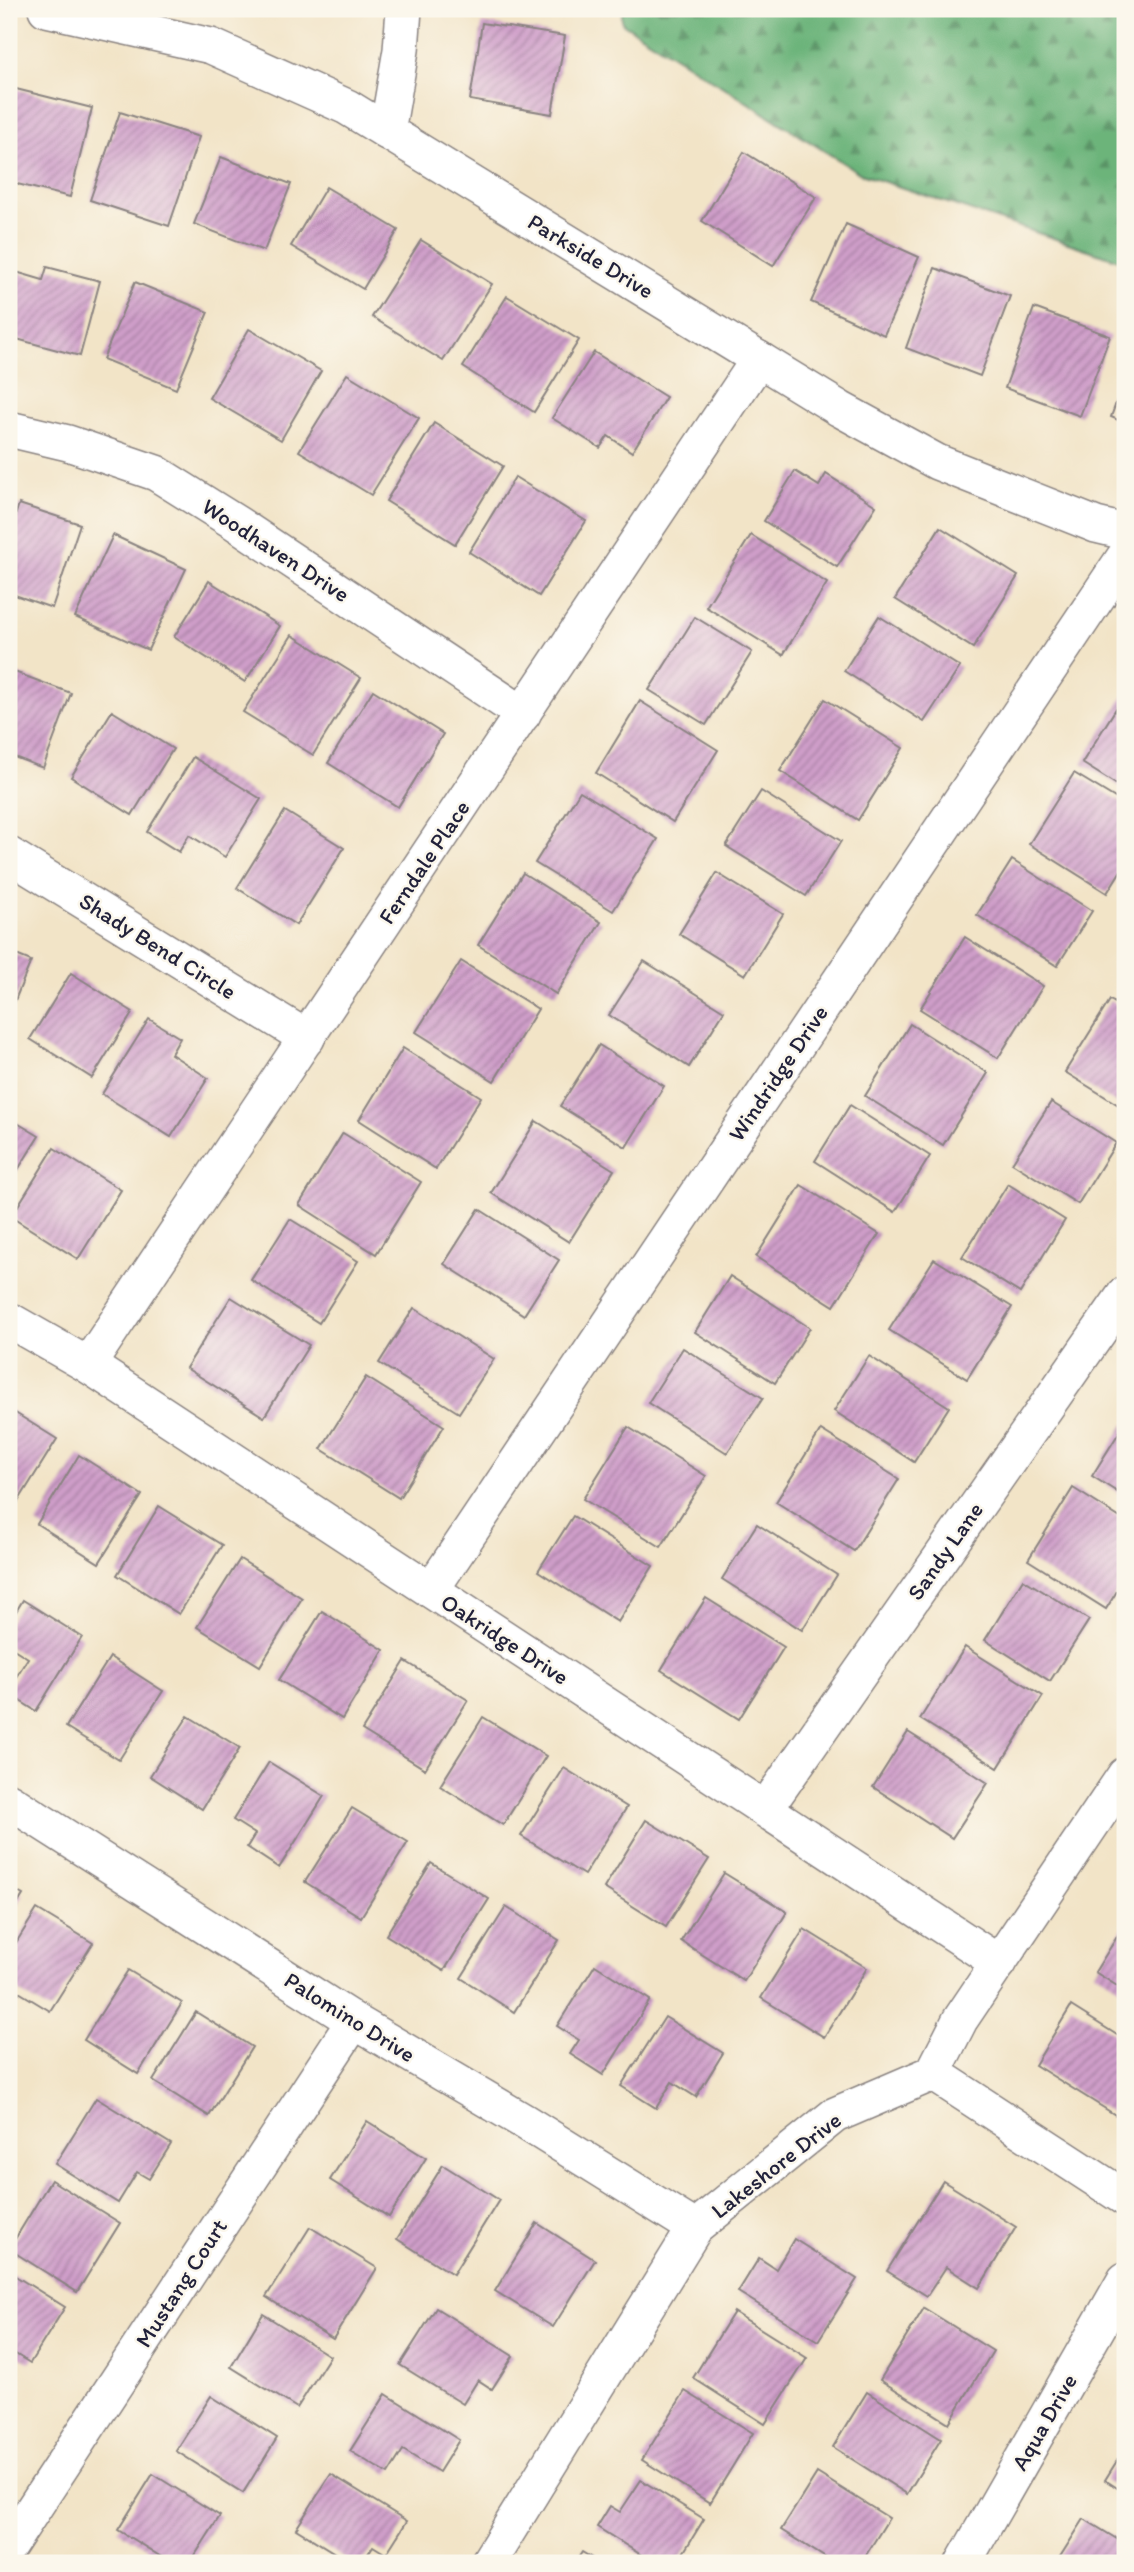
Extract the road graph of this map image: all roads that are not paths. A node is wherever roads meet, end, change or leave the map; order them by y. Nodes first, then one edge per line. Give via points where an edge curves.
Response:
1 (46, 9) edge
2 (404, 9) edge
3 (387, 132) junction
4 (760, 359) junction
5 (9, 429) edge
6 (1125, 532) edge
7 (1125, 556) edge
8 (523, 714) junction
9 (9, 855) edge
10 (307, 1038) junction
11 (1125, 1294) edge
12 (9, 1320) edge
13 (88, 1365) junction
14 (431, 1590) junction
15 (1125, 1775) edge
16 (9, 1801) edge
17 (765, 1809) junction
18 (999, 1963) junction
19 (354, 2021) junction
20 (933, 2073) junction
21 (1125, 2198) edge
22 (695, 2228) junction
23 (1125, 2280) edge
24 (9, 2546) edge
25 (488, 2563) edge
26 (963, 2563) edge

1 - 3 street, Parkside Drive via 211,46 347,107
2 - 3 street
3 - 4 street, Parkside Drive
4 - 6 street, Parkside Drive via 937,463
4 - 8 street, Ferndale Place
5 - 8 street, Woodhaven Drive via 68,443 156,473
7 - 14 street, Windridge Drive
8 - 10 street, Ferndale Place
9 - 10 street, Shady Bend Circle
10 - 13 street, Ferndale Place
11 - 17 street, Sandy Lane
12 - 13 street, Oakridge Drive
13 - 14 street, Oakridge Drive
14 - 17 street, Oakridge Drive
15 - 18 street
16 - 19 street, Palomino Drive
17 - 18 street, Oakridge Drive
18 - 20 street via 960,2020
19 - 22 street, Palomino Drive
19 - 24 street, Mustang Court
20 - 21 street
20 - 22 street, Lakeshore Drive via 835,2115
22 - 25 street, Lakeshore Drive
23 - 26 street, Aqua Drive

